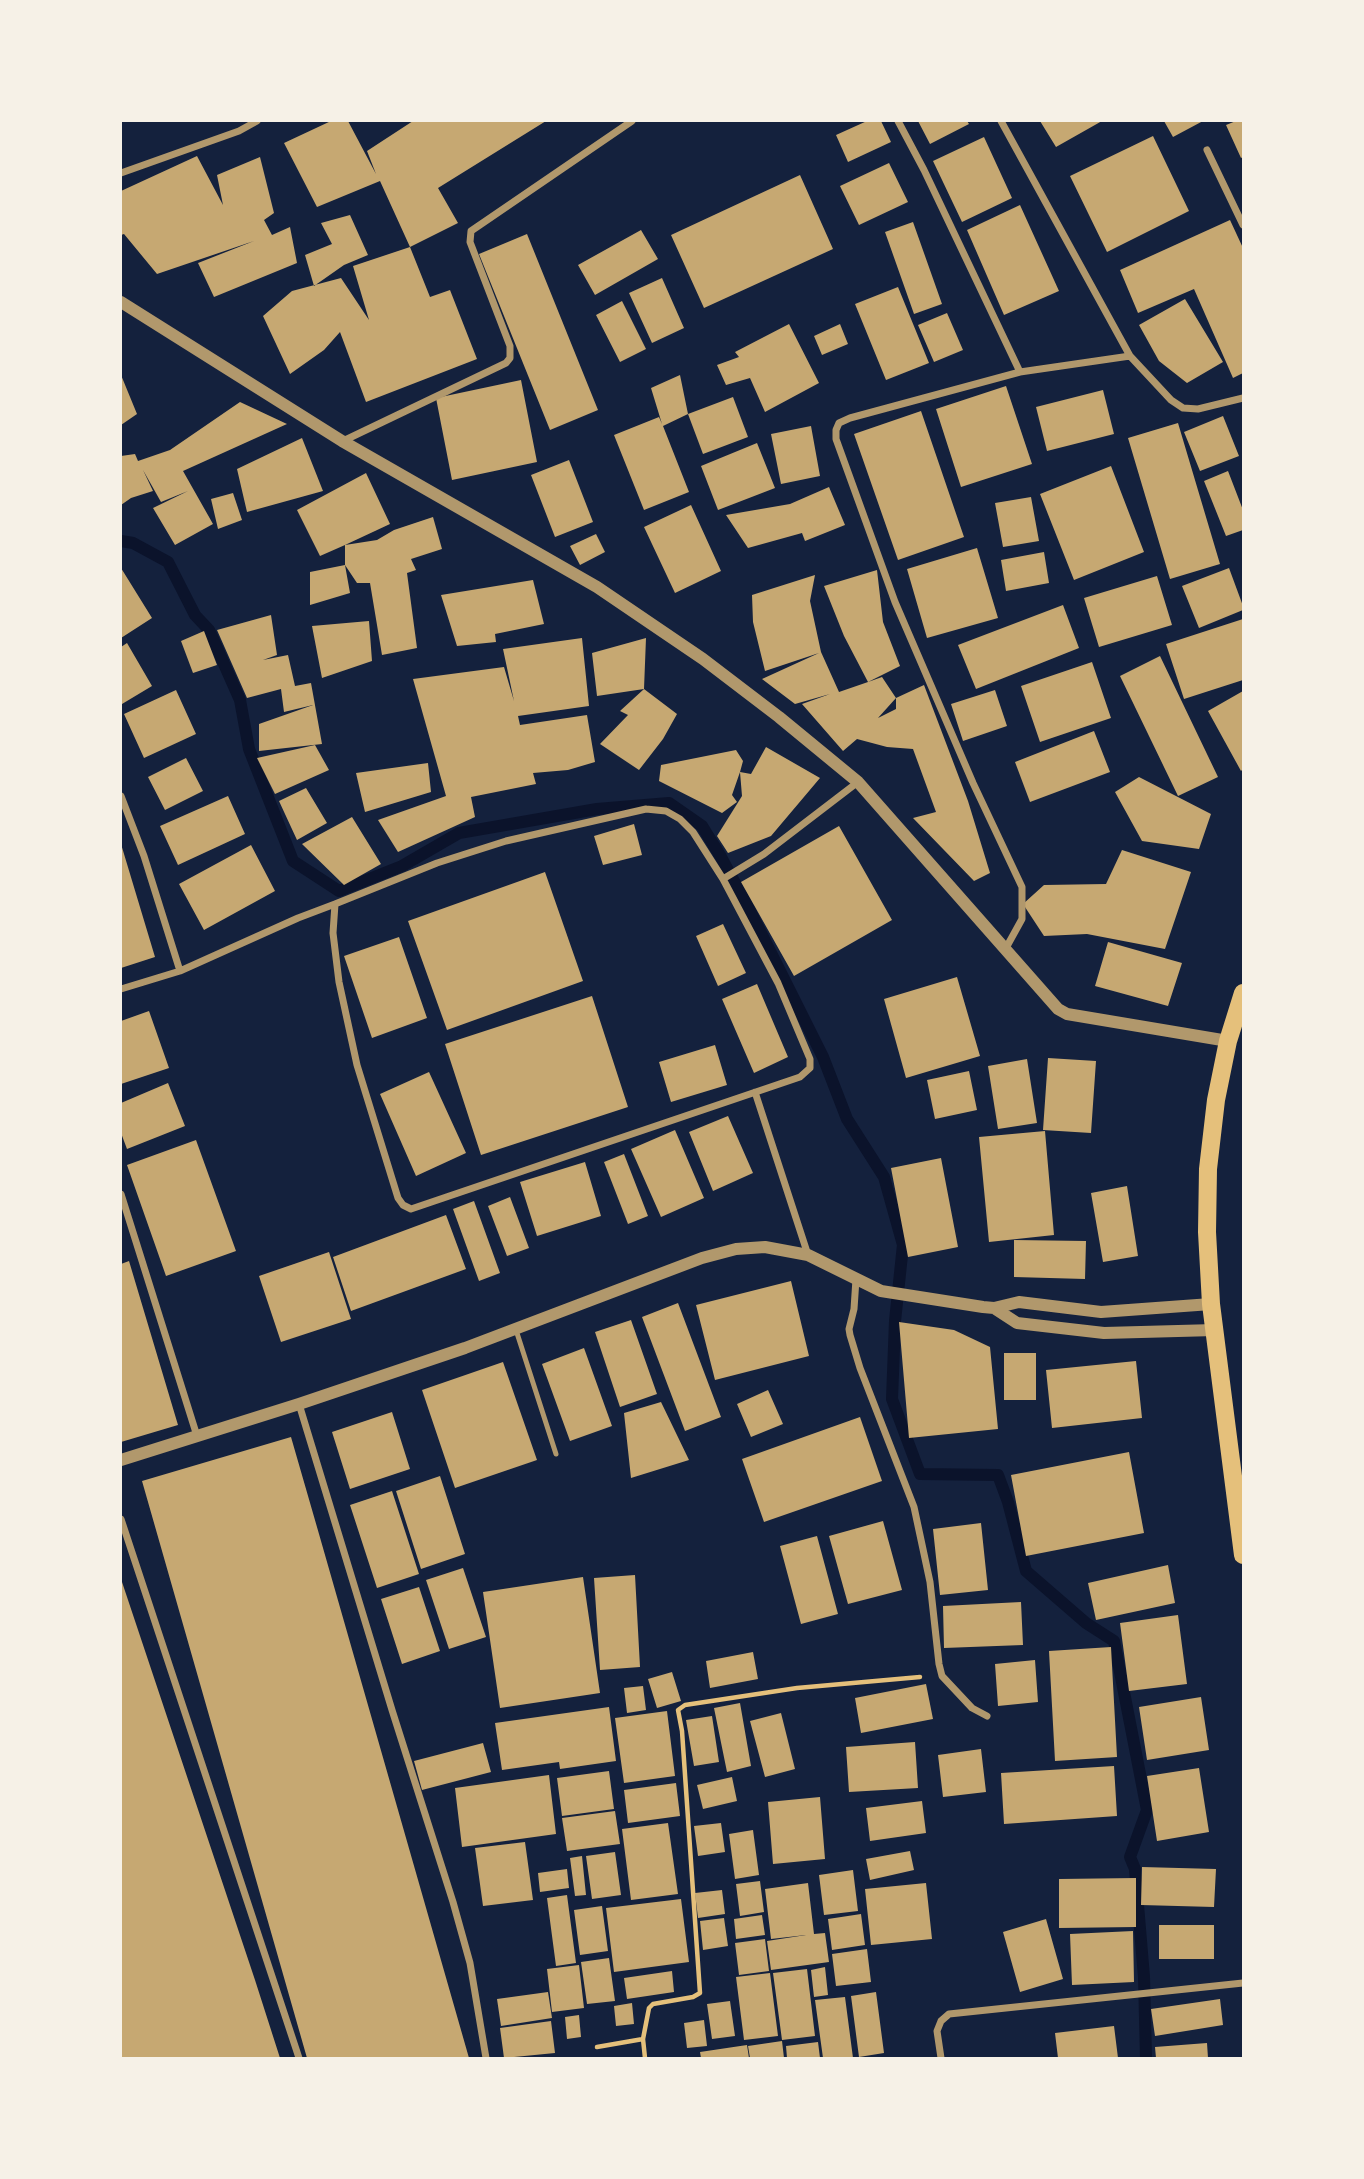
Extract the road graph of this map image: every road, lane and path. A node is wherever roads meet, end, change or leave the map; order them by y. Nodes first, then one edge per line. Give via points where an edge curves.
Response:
1 (257, 121) edge
2 (632, 121) edge
3 (898, 121) edge
4 (1001, 121) edge
5 (1207, 150) dead end
6 (121, 173) edge
7 (1243, 225) edge
8 (121, 302) edge
9 (1130, 356) junction
10 (1020, 372) junction
11 (1243, 398) edge
12 (342, 442) junction
13 (858, 782) junction
14 (121, 796) edge
15 (725, 878) junction
16 (335, 904) junction
17 (1006, 948) junction
18 (180, 971) junction
19 (121, 989) edge
20 (1243, 993) edge
21 (1228, 1041) junction
22 (755, 1092) junction
23 (121, 1194) edge
24 (125, 1220) edge
25 (808, 1255) junction
26 (856, 1279) junction
27 (1211, 1304) junction
28 (994, 1308) junction
29 (516, 1330) junction
30 (1215, 1330) junction
31 (299, 1404) junction
32 (197, 1436) junction
33 (556, 1454) dead end
34 (121, 1460) edge
35 (121, 1519) edge
36 (1243, 1555) edge
37 (942, 1676) junction
38 (987, 1716) dead end
39 (1243, 1983) edge
40 (643, 2039) junction
41 (597, 2048) dead end
42 (299, 2058) edge
43 (485, 2058) edge
44 (645, 2058) edge
45 (941, 2058) edge

1 - 6 street
2 - 12 street via 471,231 470,242 510,346 506,363
3 - 10 street
4 - 9 street
5 - 7 street
8 - 12 street
9 - 10 street
9 - 11 street via 1183,408
10 - 17 street via 850,418 836,430 895,602 1023,887 1022,919
12 - 13 street via 597,587 703,659
13 - 15 street
13 - 17 street
14 - 18 street
15 - 16 street via 680,819 666,811 646,809 495,845
15 - 22 street via 810,1059 810,1068 800,1077
16 - 18 street
16 - 22 street via 339,982 357,1065 398,1198 411,1209
17 - 21 street via 1050,1002 1067,1014
18 - 19 street
20 - 21 main road
21 - 27 main road via 1208,1169
22 - 25 street
23 - 24 street
24 - 32 street
25 - 26 street
25 - 29 street via 765,1247 736,1249
26 - 28 street via 881,1291
26 - 37 street via 850,1335 914,1507 930,1582
27 - 28 street via 1101,1312 1019,1302
27 - 30 main road
28 - 30 street via 1017,1323 1104,1333
29 - 31 street
29 - 33 lane
30 - 36 main road
31 - 32 street
31 - 43 street via 453,1902 470,1963
32 - 34 street
35 - 42 street
37 - 38 street via 972,1708
37 - 40 path via 797,1688 685,1705 678,1710 700,1993 653,2004
39 - 45 street via 949,2014 937,2031
40 - 41 path
40 - 44 path

